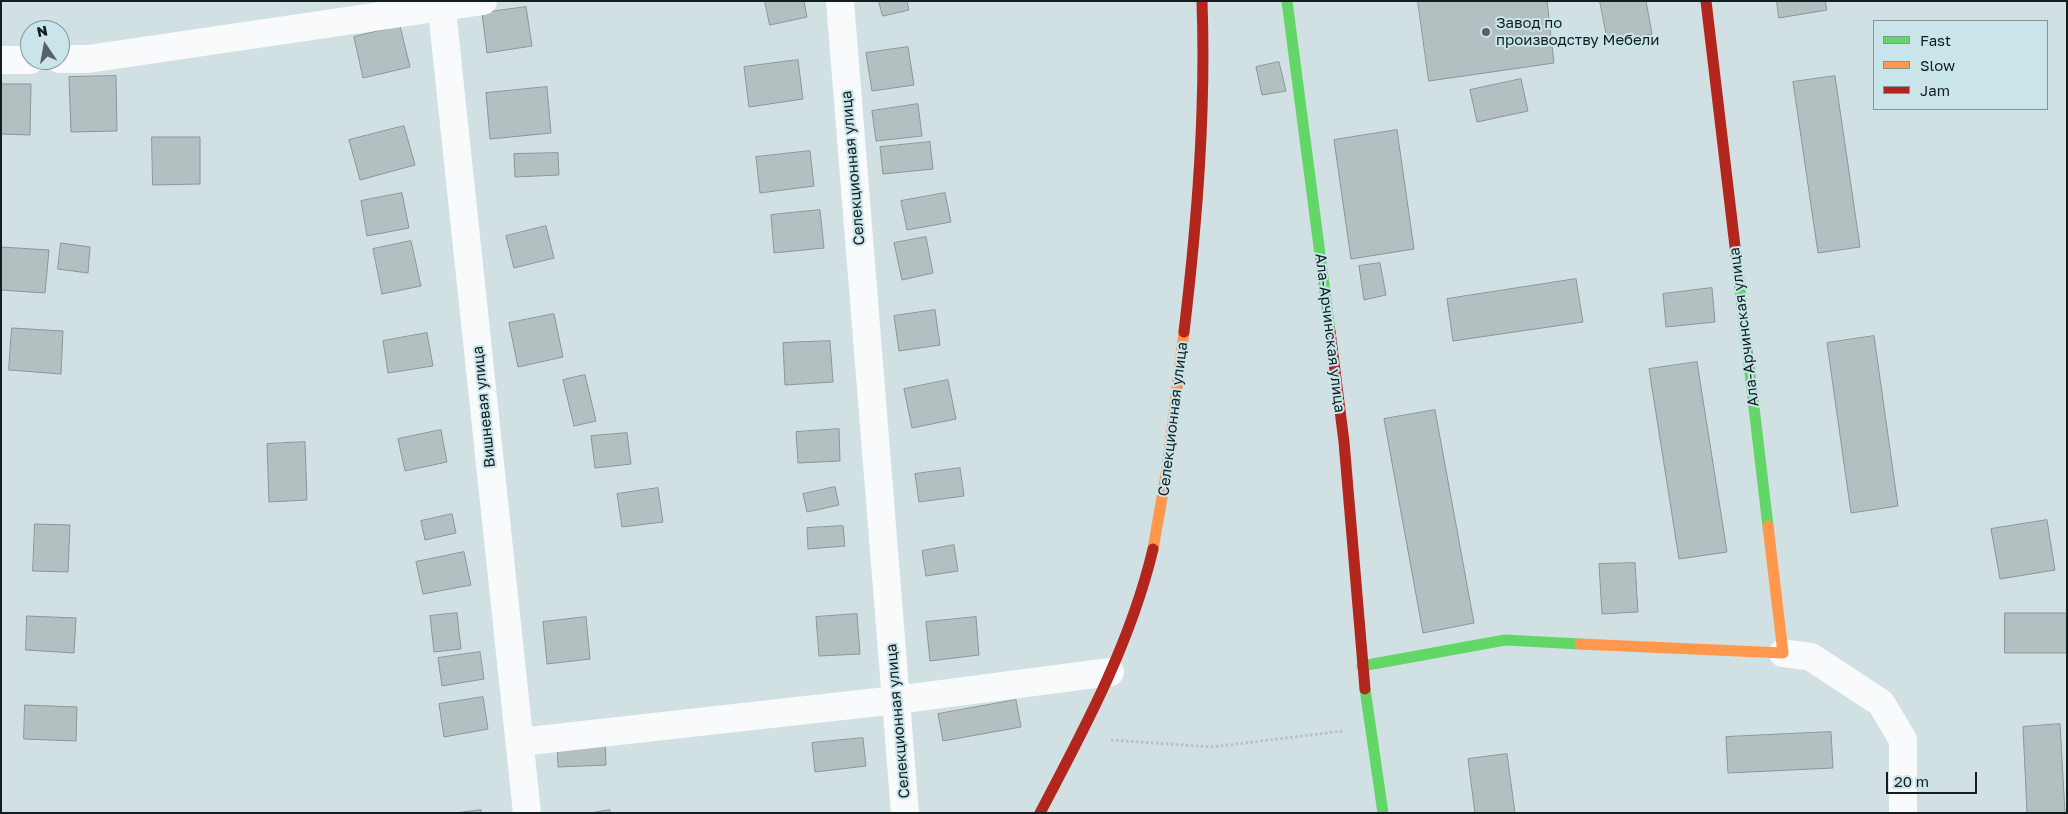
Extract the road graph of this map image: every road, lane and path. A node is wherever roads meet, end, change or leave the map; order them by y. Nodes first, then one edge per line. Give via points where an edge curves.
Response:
1 (484, 1) edge
2 (840, 1) edge
3 (1202, 1) edge
4 (1287, 1) edge
5 (1706, 1) edge
6 (442, 5) edge
7 (1, 60) edge
8 (20, 60) edge
9 (70, 60) edge
10 (1783, 653) junction
11 (1362, 666) junction
12 (1110, 672) junction
13 (896, 700) junction
14 (1371, 728) junction
15 (1081, 737) junction
16 (520, 742) junction
17 (1378, 807) edge
18 (527, 813) edge
19 (906, 813) edge
20 (1040, 813) edge
21 (1904, 813) edge

1 - 6 street
2 - 13 street, Селекционная улица
3 - 12 street, Селекционная улица via 1205,53 1200,186 1161,513 1138,604
4 - 11 street, Ала-Арчинская улица via 1344,442
5 - 10 street, Ала-Арчинская улица
6 - 9 street
6 - 16 street, Вишневая улица
7 - 8 street
10 - 11 street via 1505,640
10 - 21 street via 1811,657 1881,703 1903,740
11 - 14 street, Ала-Арчинская улица
12 - 13 street
12 - 15 street, Селекционная улица
13 - 16 street
13 - 19 street, Селекционная улица
14 - 15 path via 1212,747
14 - 17 street, Ала-Арчинская улица
15 - 20 street, Селекционная улица
16 - 18 street, Вишневая улица

